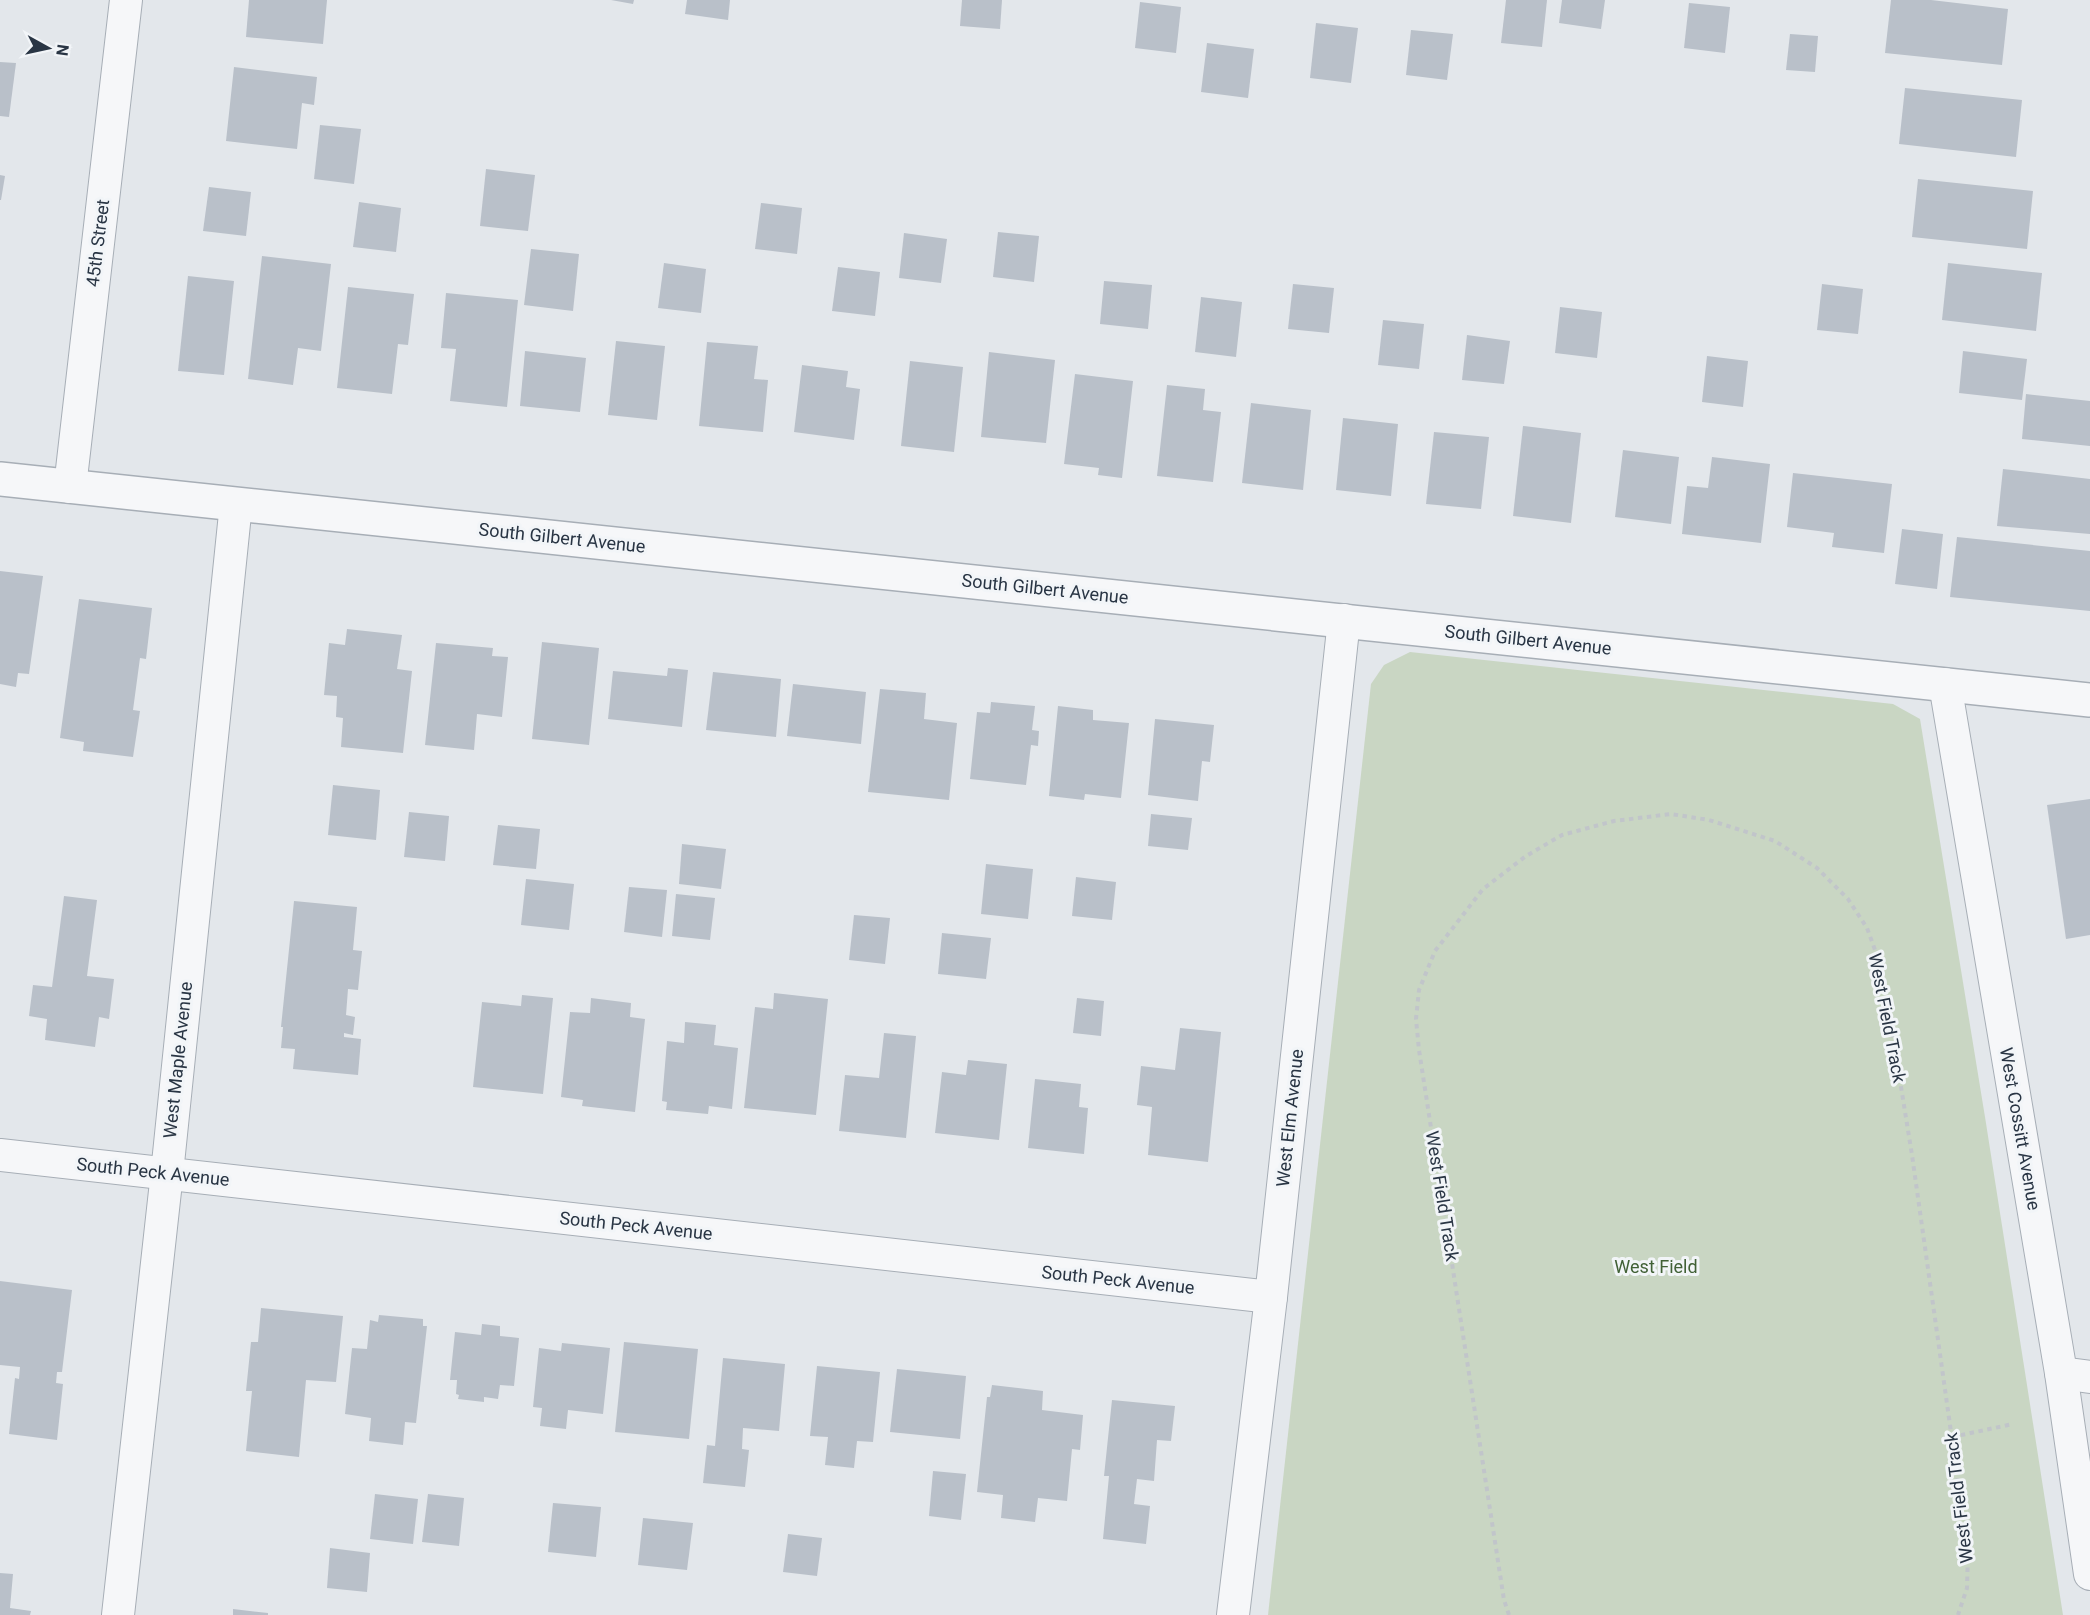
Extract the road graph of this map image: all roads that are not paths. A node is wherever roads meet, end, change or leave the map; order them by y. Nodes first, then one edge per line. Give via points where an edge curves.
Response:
1 (126, 0) edge
2 (0, 479) edge
3 (70, 487) junction
4 (236, 504) junction
5 (1344, 620) junction
6 (1945, 684) junction
7 (2090, 700) edge
8 (0, 1155) edge
9 (167, 1173) junction
10 (1271, 1298) junction
11 (2075, 1375) edge
12 (2090, 1574) edge
13 (118, 1615) edge
14 (1233, 1615) edge

1 - 3 street, 45th Street
2 - 3 street, South Gilbert Avenue
3 - 4 street, South Gilbert Avenue
4 - 5 street, South Gilbert Avenue
4 - 9 street, West Maple Avenue
5 - 6 street, South Gilbert Avenue
5 - 10 street, West Elm Avenue
6 - 7 street, South Gilbert Avenue
6 - 11 street, West Cossitt Avenue
8 - 9 street, South Peck Avenue
9 - 10 street, South Peck Avenue
9 - 13 street, West Maple Avenue
10 - 14 street, West Elm Avenue
11 - 12 street, West Cossitt Avenue

